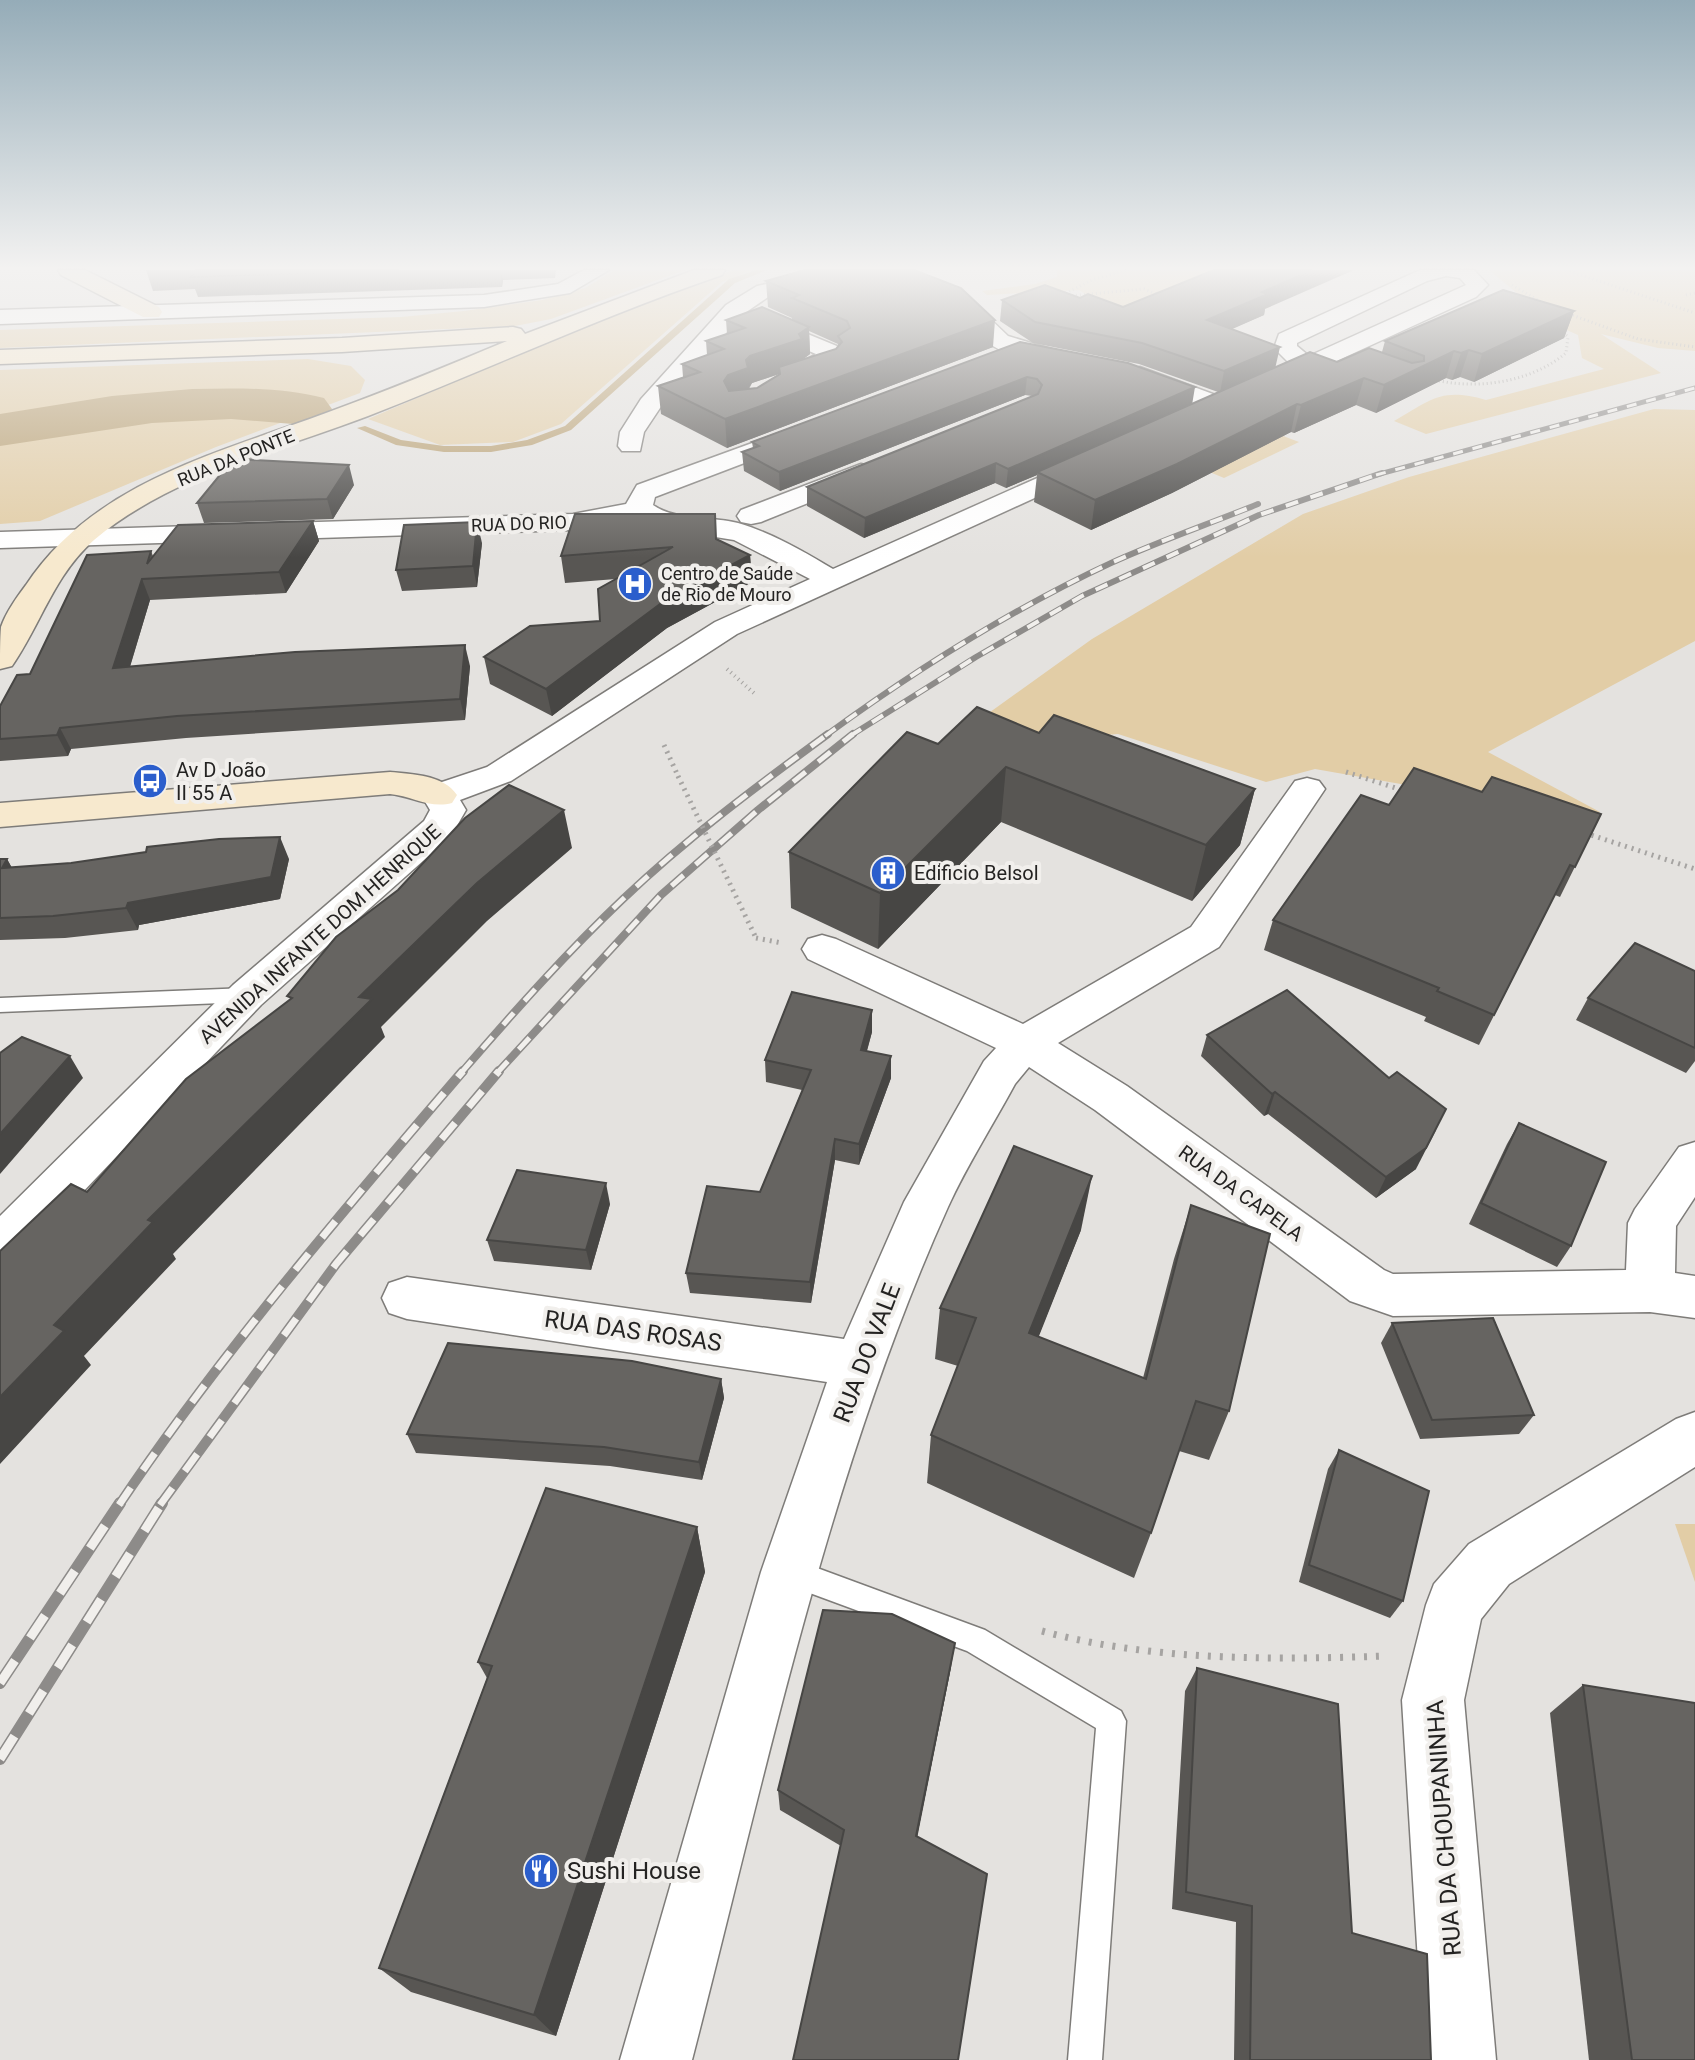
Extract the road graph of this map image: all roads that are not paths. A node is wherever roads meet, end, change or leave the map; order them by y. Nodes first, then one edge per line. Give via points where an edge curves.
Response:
1 (379, 366) edge
2 (447, 366) edge
3 (684, 366) edge
4 (822, 366) edge
5 (1314, 366) edge
6 (466, 367) joint
7 (1116, 368) edge
8 (801, 377) edge
9 (383, 401) junction
10 (1220, 405) junction
11 (1192, 418) edge
12 (819, 427) edge
13 (631, 446) dead end
14 (1107, 455) edge
15 (881, 464) edge
16 (641, 509) junction
17 (751, 516) dead end
18 (82, 535) junction
19 (0, 540) edge
20 (830, 579) junction
21 (0, 659) edge
22 (1307, 789) road end
23 (439, 795) junction
24 (0, 815) edge
25 (822, 949) dead end
26 (247, 995) junction
27 (0, 1005) edge
28 (1025, 1043) junction
29 (1695, 1160) edge
30 (0, 1247) edge
31 (1673, 1294) edge
32 (407, 1298) dead end
33 (859, 1364) junction
34 (1695, 1437) edge
35 (790, 1572) junction
36 (656, 2060) edge
37 (1085, 2060) edge
38 (1460, 2060) edge

1 - 9 street via 392,382
2 - 6 street
3 - 13 street via 650,404 632,432
4 - 8 street via 827,369
5 - 10 street
6 - 9 street, RUA DA PONTE
7 - 10 street
9 - 18 street, RUA DA PONTE via 158,490
10 - 11 street
12 - 16 street via 646,491 638,501
14 - 20 street, AVENIDA INFANTE DOM HENRIQUE
15 - 17 street
16 - 18 street, RUA DO RIO via 573,522
16 - 20 street, RUA DO RIO via 662,519 751,537
18 - 19 street, RUA DO RIO
18 - 21 street, RUA DA PONTE via 43,578
20 - 23 street, AVENIDA INFANTE DOM HENRIQUE via 726,628 499,774
22 - 28 street, RUA DO VALE via 1205,937
23 - 24 street via 390,783
23 - 26 street, AVENIDA INFANTE DOM HENRIQUE via 448,810 438,828
25 - 28 street, RUA DA CAPELA
26 - 27 lane
26 - 30 street, AVENIDA INFANTE DOM HENRIQUE
28 - 31 street, RUA DA CAPELA via 1111,1098 1367,1286 1393,1295
28 - 33 street, RUA DO VALE via 999,1073 927,1202
29 - 31 street via 1652,1223
32 - 33 street, RUA DAS ROSAS
33 - 35 street, RUA DO VALE
34 - 38 street, RUA DA CHOUPANINHA via 1489,1564 1455,1605 1433,1700
35 - 36 street, RUA DO VALE
35 - 37 lane via 975,1640 1111,1721

